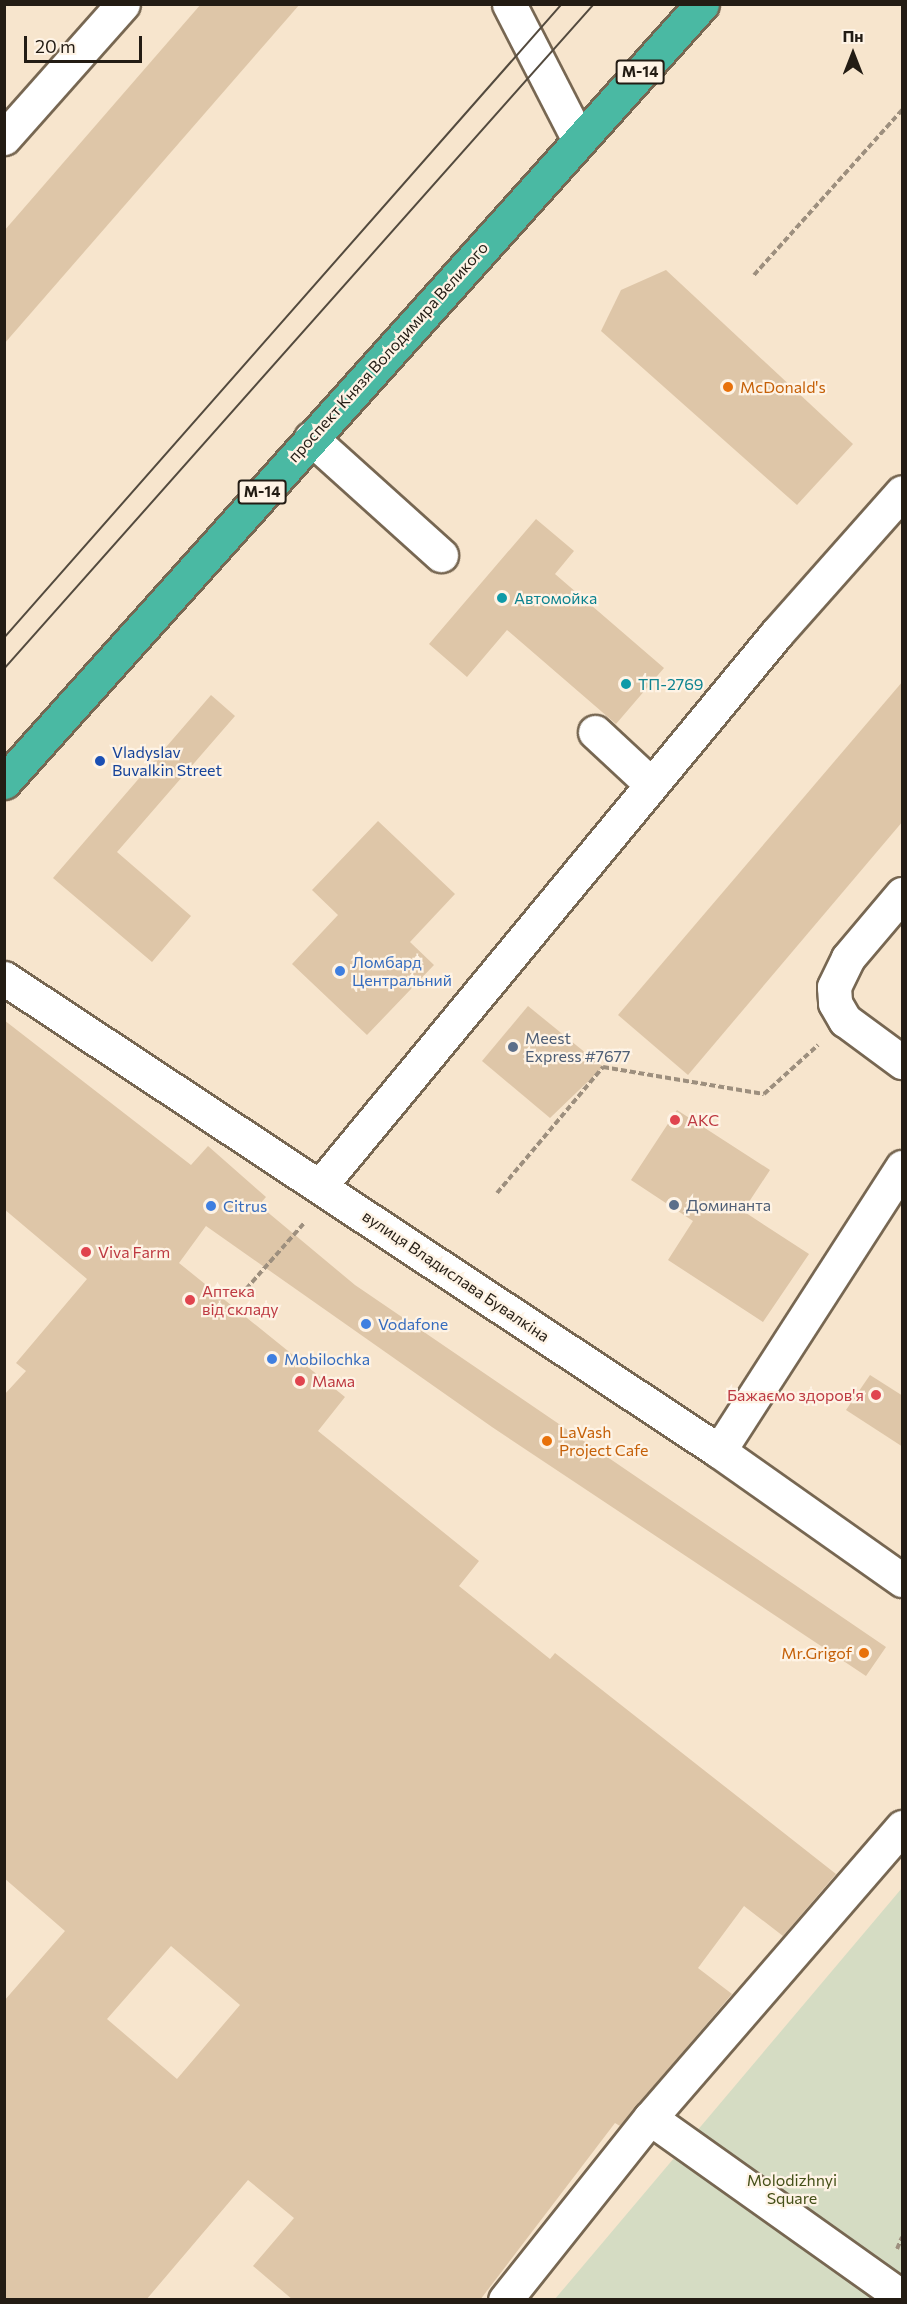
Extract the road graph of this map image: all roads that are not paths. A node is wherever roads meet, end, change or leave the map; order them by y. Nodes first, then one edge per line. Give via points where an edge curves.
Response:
1 (123, 4) edge
2 (509, 4) edge
3 (702, 4) edge
4 (4, 138) edge
5 (579, 140) junction
6 (311, 438) junction
7 (903, 492) edge
8 (441, 555) dead end
9 (595, 732) dead end
10 (4, 782) edge
11 (651, 784) junction
12 (903, 894) edge
13 (4, 978) edge
14 (903, 1062) edge
15 (903, 1167) edge
16 (316, 1199) junction
17 (719, 1451) junction
18 (903, 1580) edge
19 (903, 1827) edge
20 (650, 2118) junction
21 (903, 2297) edge
22 (505, 2300) edge

1 - 4 street
2 - 5 street
3 - 5 highway, проспект Князя Володимира Великого / М-14
5 - 6 highway, проспект Князя Володимира Великого / М-14
6 - 8 street
6 - 10 highway, проспект Князя Володимира Великого / М-14
7 - 11 street via 777,633
9 - 11 street
11 - 16 street
12 - 14 street via 839,972 835,1003 845,1020
13 - 16 street, вулиця Владислава Бувалкіна
15 - 17 street
16 - 17 street, вулиця Владислава Бувалкіна
17 - 18 street, вулиця Владислава Бувалкіна
19 - 20 street
20 - 21 street
20 - 22 street

